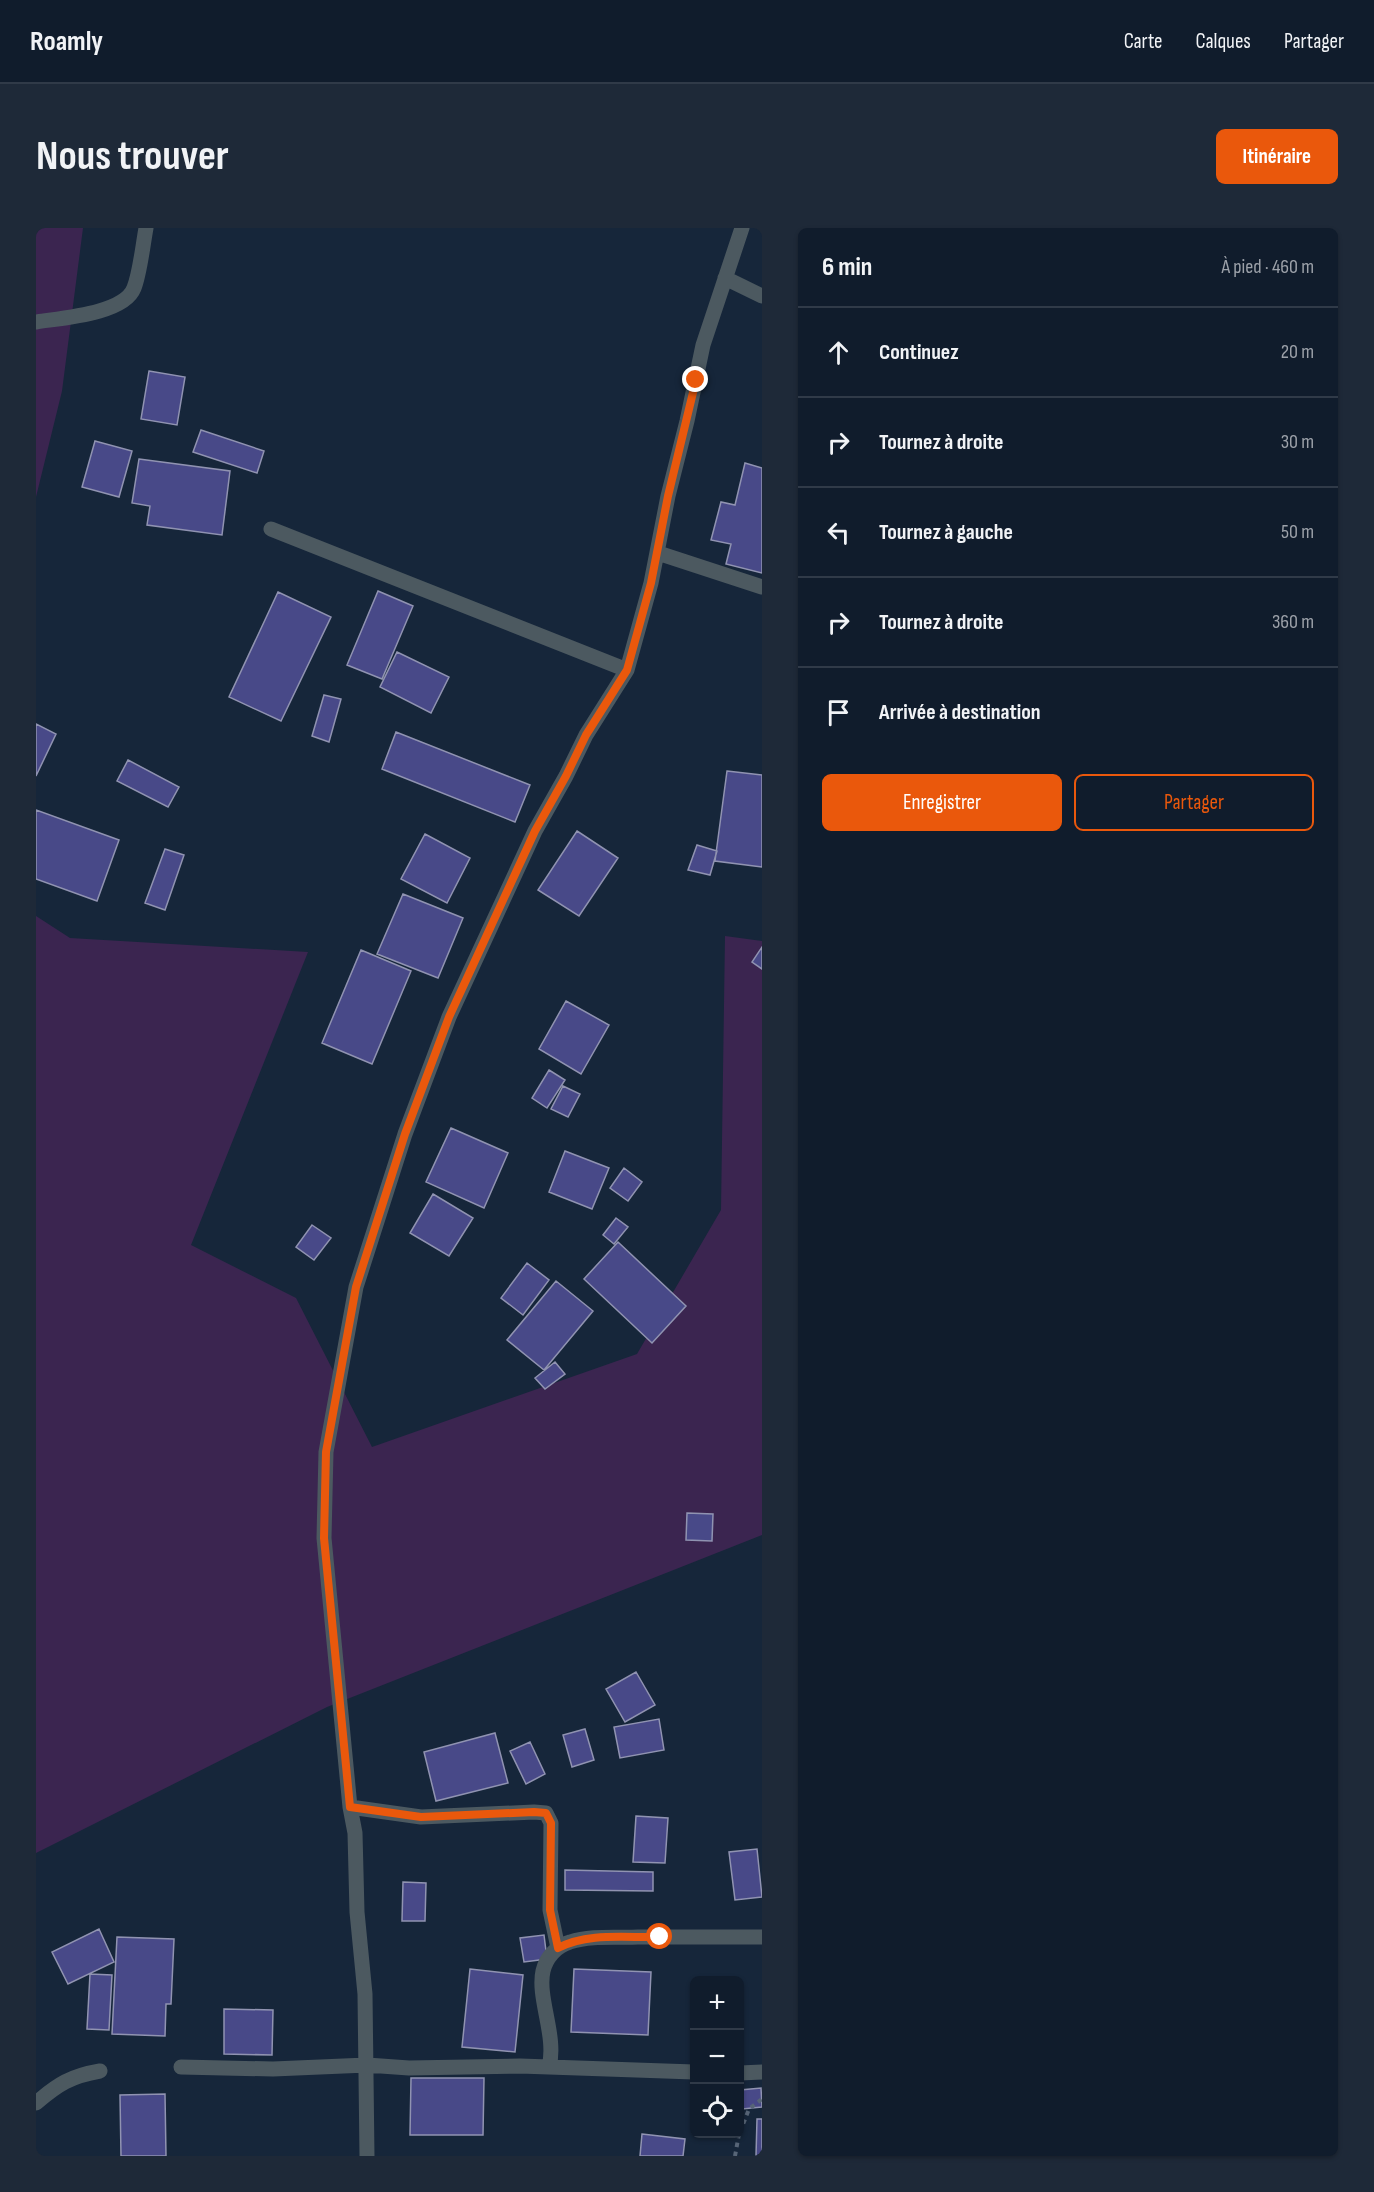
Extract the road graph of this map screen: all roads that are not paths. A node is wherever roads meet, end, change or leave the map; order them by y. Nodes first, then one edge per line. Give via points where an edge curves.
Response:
1 (146, 228) edge
2 (741, 228) edge
3 (726, 278) junction
4 (762, 296) edge
5 (36, 322) edge
6 (271, 529) dead end
7 (658, 553) junction
8 (762, 587) edge
9 (627, 670) junction
10 (350, 1807) junction
11 (762, 1937) edge
12 (558, 1948) junction
13 (367, 2065) junction
14 (181, 2067) dead end
15 (549, 2067) junction
16 (100, 2071) dead end
17 (690, 2072) edge
18 (762, 2072) edge
19 (744, 2073) edge
20 (36, 2103) edge
21 (367, 2156) edge

1 - 5 street via 134,289 125,301 109,308
2 - 3 street
3 - 4 street
3 - 7 street via 703,345
6 - 9 street
7 - 8 street
7 - 9 street
9 - 10 street via 586,735 535,831 449,1017 405,1134 356,1287 326,1452 324,1538
10 - 12 street via 421,1817 546,1813 551,1823 550,1910
10 - 13 street via 355,1833
11 - 12 street via 602,1937 569,1942
12 - 15 street via 549,1956 543,1972
13 - 14 street
13 - 15 street
13 - 21 street
15 - 17 street
16 - 20 street via 59,2083
18 - 19 street

